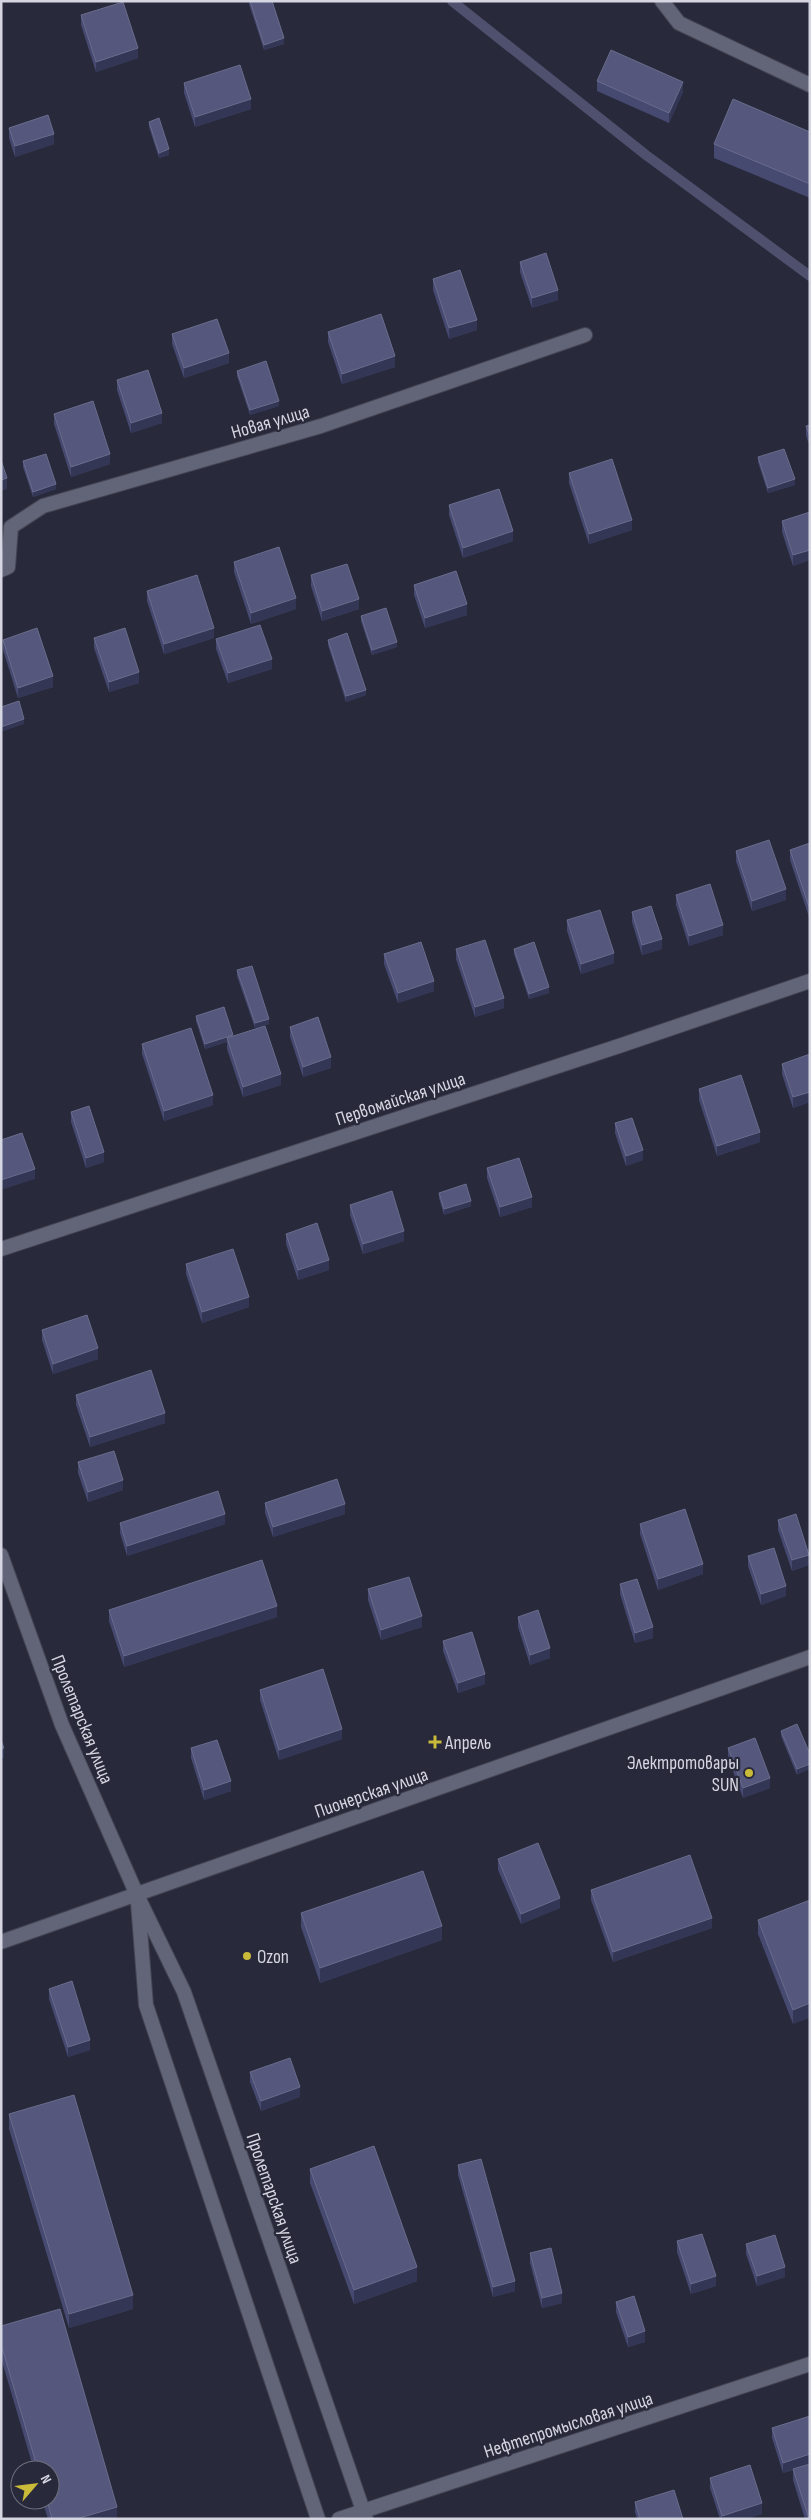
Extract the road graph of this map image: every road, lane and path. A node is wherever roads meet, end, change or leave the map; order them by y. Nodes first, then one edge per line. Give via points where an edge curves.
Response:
1 (662, 1) edge
2 (810, 85) edge
3 (585, 335) dead end
4 (1, 570) edge
5 (810, 981) edge
6 (1, 1249) edge
7 (1, 1555) edge
8 (810, 1657) edge
9 (137, 1894) junction
10 (1, 1942) edge
11 (810, 2364) edge
12 (364, 2515) edge
13 (318, 2519) edge
14 (339, 2519) edge

1 - 2 street via 679,23
3 - 4 street, Новая улица via 321,426 43,506 12,527 8,567
5 - 6 street, Первомайская улица
7 - 9 street, Пролетарская улица via 62,1725
8 - 9 street, Пионерская улица
9 - 10 street, Пионерская улица
9 - 12 street, Пролетарская улица via 184,1992
9 - 13 street, Пролетарская улица via 146,2005
11 - 12 street, Нефтепромысловая улица
12 - 14 street, Нефтепромысловая улица

